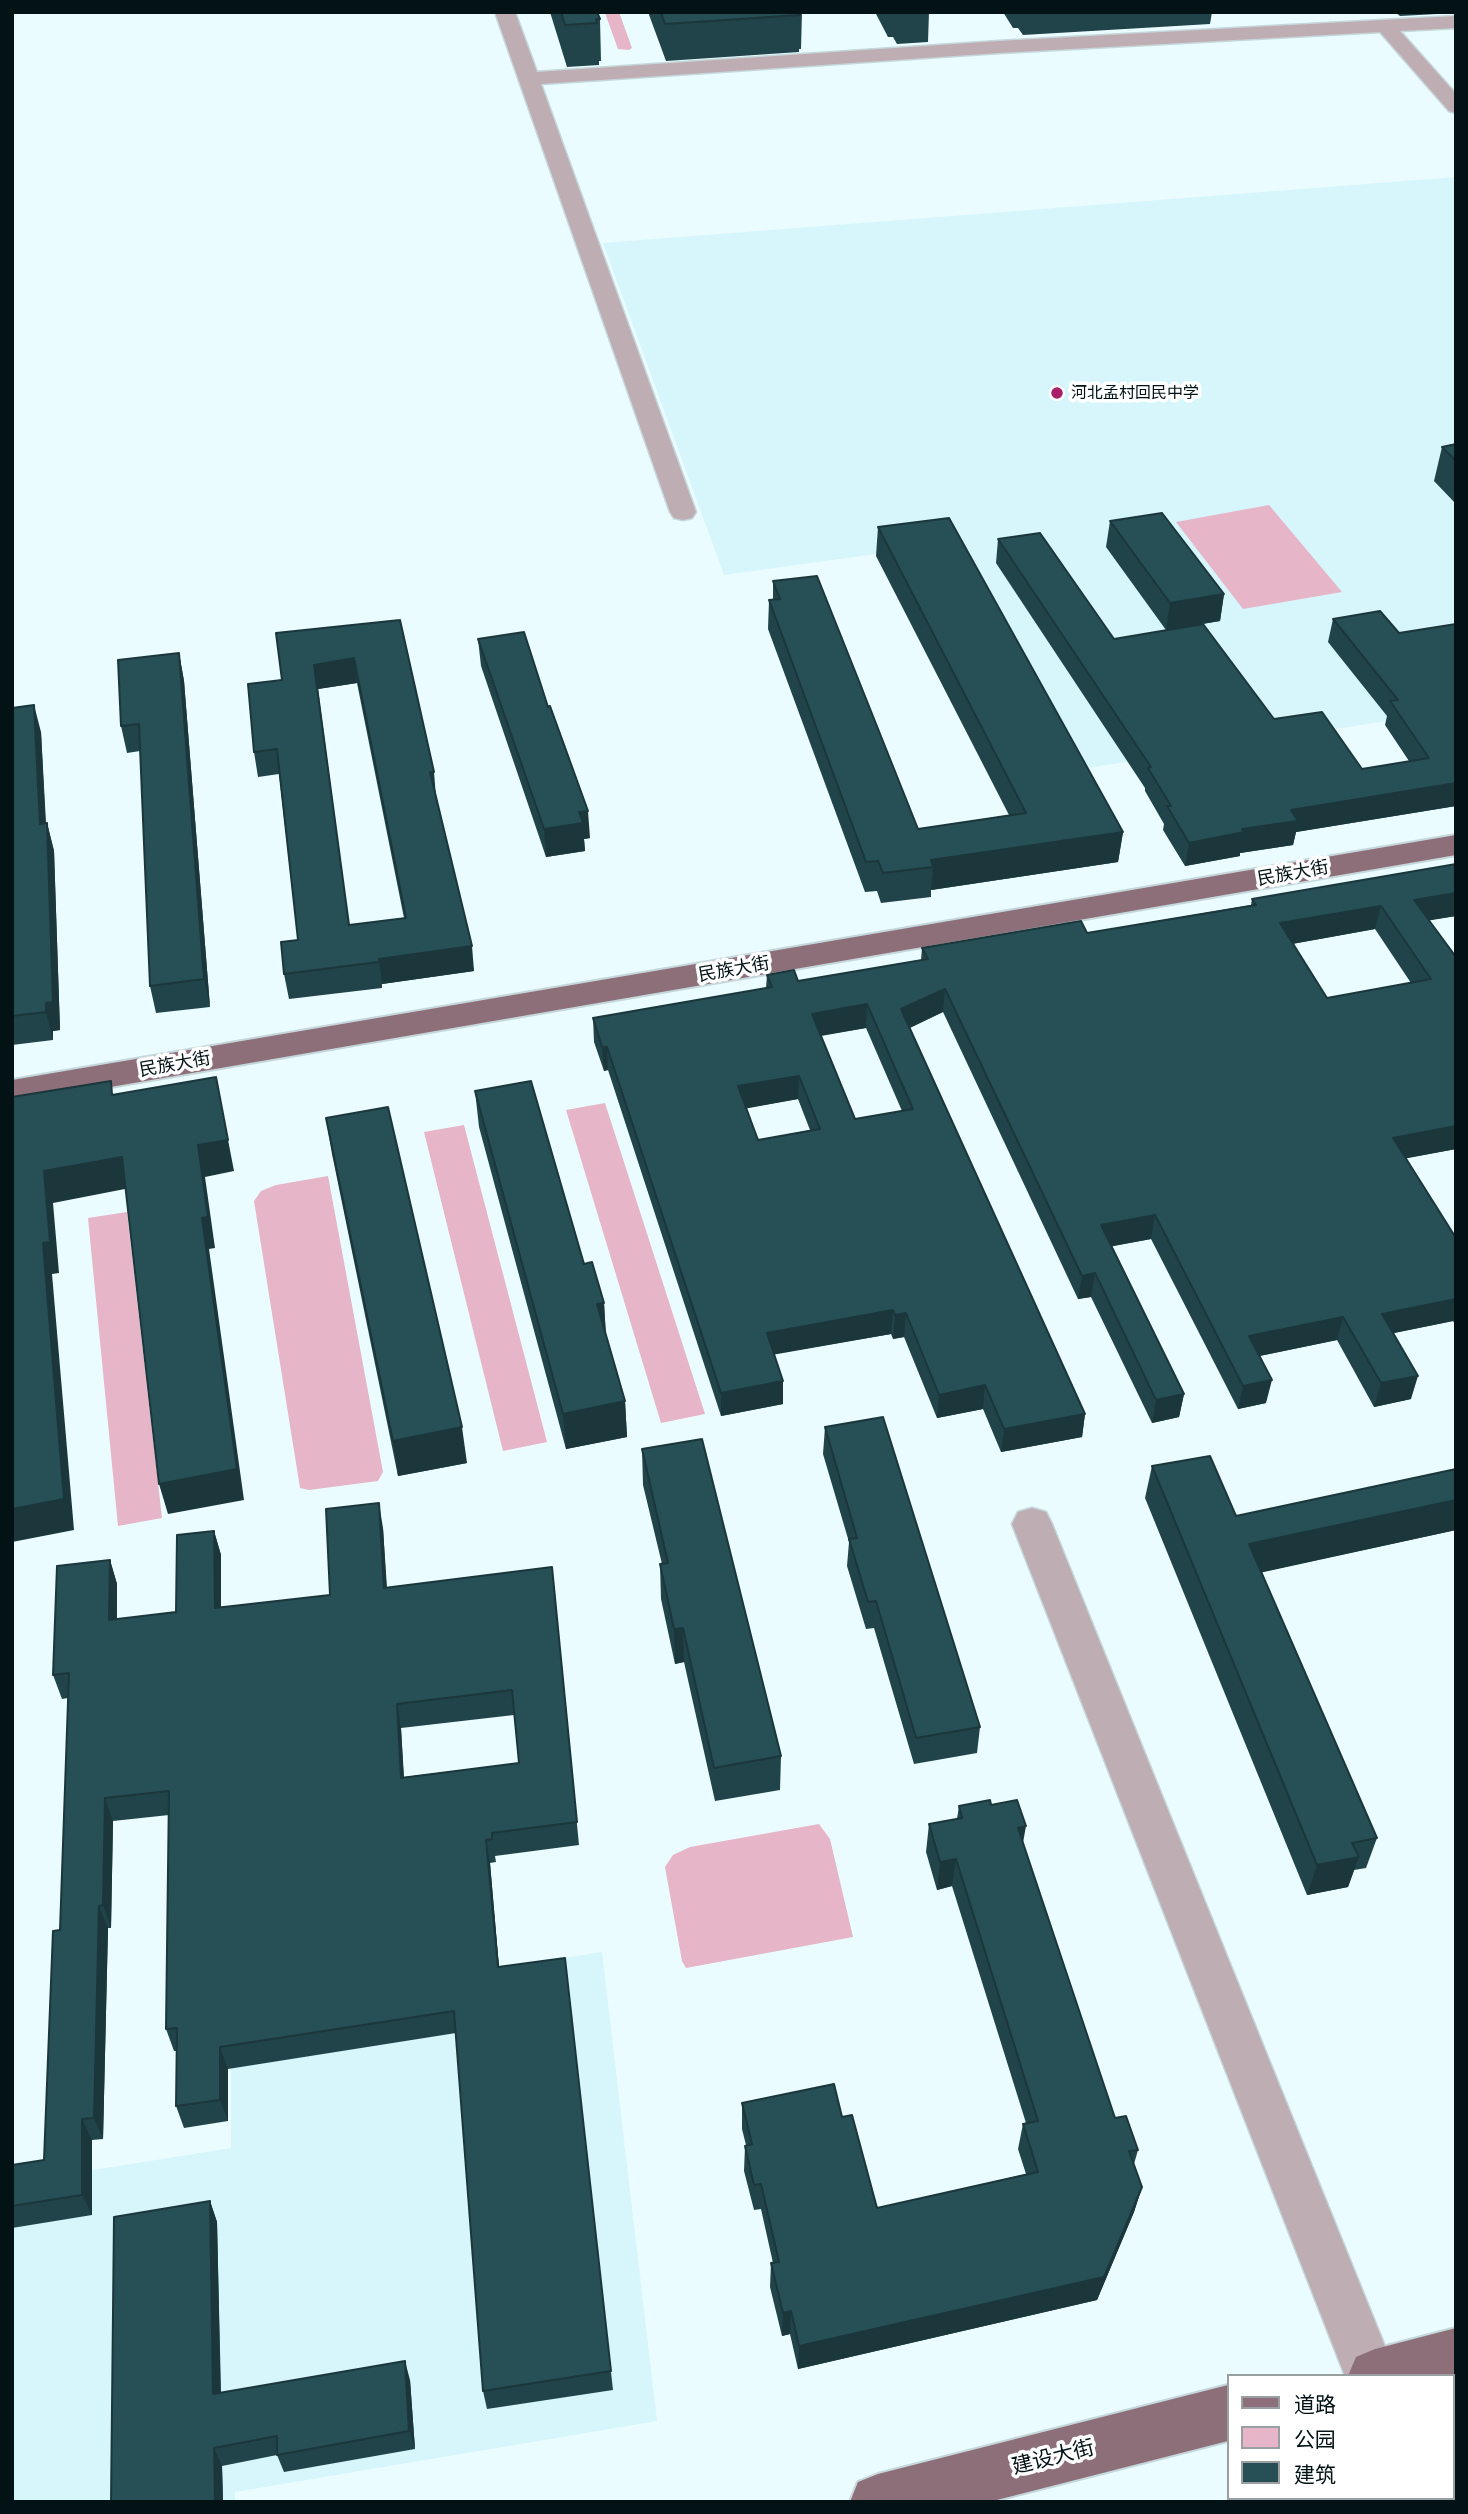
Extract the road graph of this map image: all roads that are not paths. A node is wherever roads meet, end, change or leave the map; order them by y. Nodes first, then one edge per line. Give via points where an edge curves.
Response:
1 (505, 12) edge
2 (1377, 21) edge
3 (1456, 22) edge
4 (529, 79) junction
5 (1456, 107) edge
6 (683, 512) dead end
7 (1456, 845) edge
8 (12, 1092) edge
9 (1032, 1524) dead end
10 (1456, 2355) edge
11 (1372, 2374) edge
12 (1381, 2374) edge
13 (1226, 2414) edge
14 (878, 2502) edge

1 - 4 street
2 - 3 street
2 - 4 street
2 - 5 street
4 - 6 street
7 - 8 main road, 民族大街
9 - 11 street
10 - 12 main road
13 - 14 main road, 建设大街

